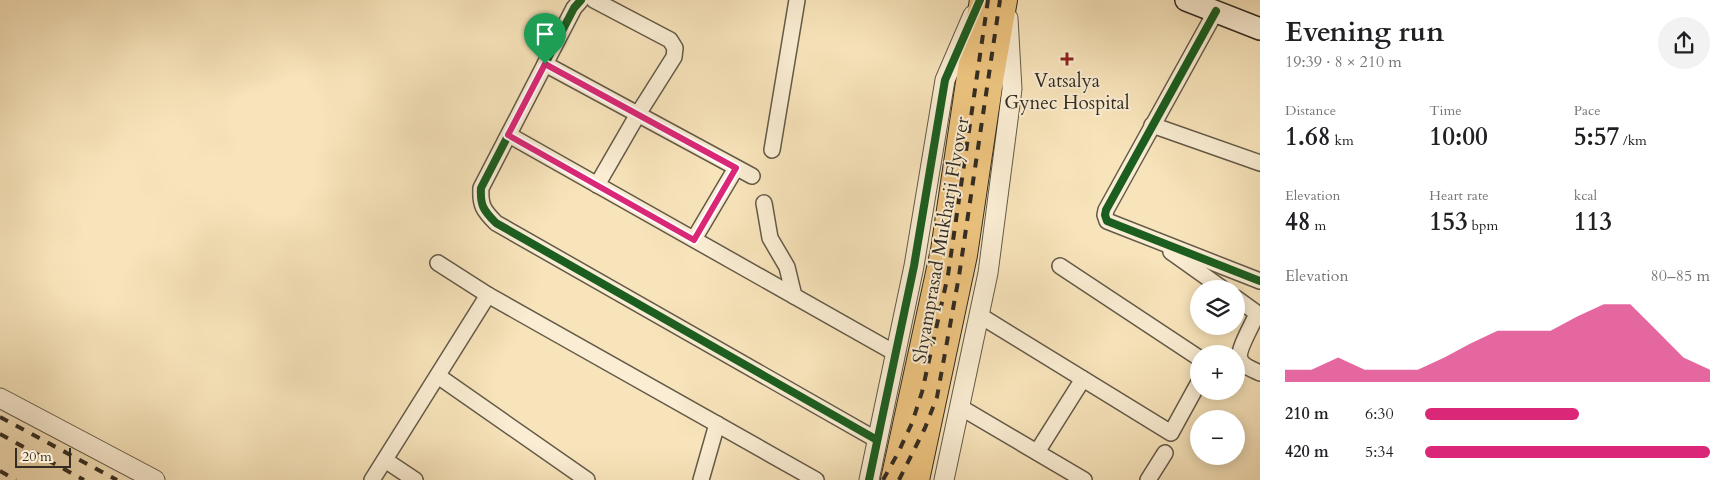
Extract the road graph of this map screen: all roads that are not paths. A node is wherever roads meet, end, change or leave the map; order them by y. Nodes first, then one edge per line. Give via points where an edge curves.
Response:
1 (581, 0) edge
2 (594, 0) edge
3 (797, 0) edge
4 (981, 0) edge
5 (1006, 0) edge
6 (1192, 1) edge
7 (1218, 6) edge
8 (1260, 16) edge
9 (1260, 29) edge
10 (545, 64) junction
11 (980, 78) junction
12 (638, 114) junction
13 (1152, 125) junction
14 (508, 135) junction
15 (772, 150) dead end
16 (1260, 162) edge
17 (736, 168) junction
18 (752, 176) dead end
19 (598, 185) junction
20 (764, 203) dead end
21 (1150, 237) junction
22 (694, 240) junction
23 (438, 263) dead end
24 (1060, 266) dead end
25 (1210, 280) edge
26 (1260, 281) edge
27 (488, 296) junction
28 (794, 296) junction
29 (1245, 304) edge
30 (979, 315) junction
31 (1190, 352) edge
32 (895, 353) junction
33 (1260, 373) edge
34 (438, 376) junction
35 (1083, 379) junction
36 (0, 398) edge
37 (1190, 398) edge
38 (960, 407) junction
39 (717, 424) junction
40 (877, 440) junction
41 (1037, 452) junction
42 (1165, 453) dead end
43 (385, 460) junction
44 (581, 478) edge
45 (155, 480) edge
46 (372, 480) edge
47 (415, 480) edge
48 (701, 480) edge
49 (816, 480) edge
50 (869, 480) edge
51 (894, 480) edge
52 (917, 480) edge
53 (944, 480) edge
54 (1084, 480) edge
55 (1148, 480) edge

1 - 10 street
2 - 12 street via 670,40 676,48 674,57
3 - 15 street
4 - 11 main road, Shyamprasad Mukharji Flyover
4 - 32 street via 945,80 914,266
5 - 11 main road, Shyamprasad Mukharji Flyover
5 - 30 street via 1012,89 988,273
6 - 7 main road
7 - 8 main road
7 - 9 main road
7 - 13 street
10 - 12 street
10 - 14 street
11 - 51 main road, Shyamprasad Mukharji Flyover
11 - 52 main road, Shyamprasad Mukharji Flyover via 965,254
12 - 17 street
12 - 19 street
13 - 16 street
13 - 21 street via 1105,215 1108,221
14 - 19 street
14 - 40 street via 481,188 480,201 485,212 496,222
17 - 18 street
17 - 22 street
19 - 22 street
20 - 28 street via 770,238 787,267
21 - 25 street
21 - 26 street
22 - 28 street
23 - 27 street
24 - 31 street
27 - 34 street
27 - 39 street
28 - 32 street
29 - 33 street via 1256,316 1240,360
30 - 35 street
30 - 38 street
32 - 40 street
34 - 43 street
34 - 44 street
35 - 37 street via 1171,433
35 - 41 street
36 - 45 street
38 - 41 street
38 - 53 street
39 - 48 street
39 - 49 street
40 - 50 street
41 - 54 street
42 - 55 street
43 - 46 street
43 - 47 street

